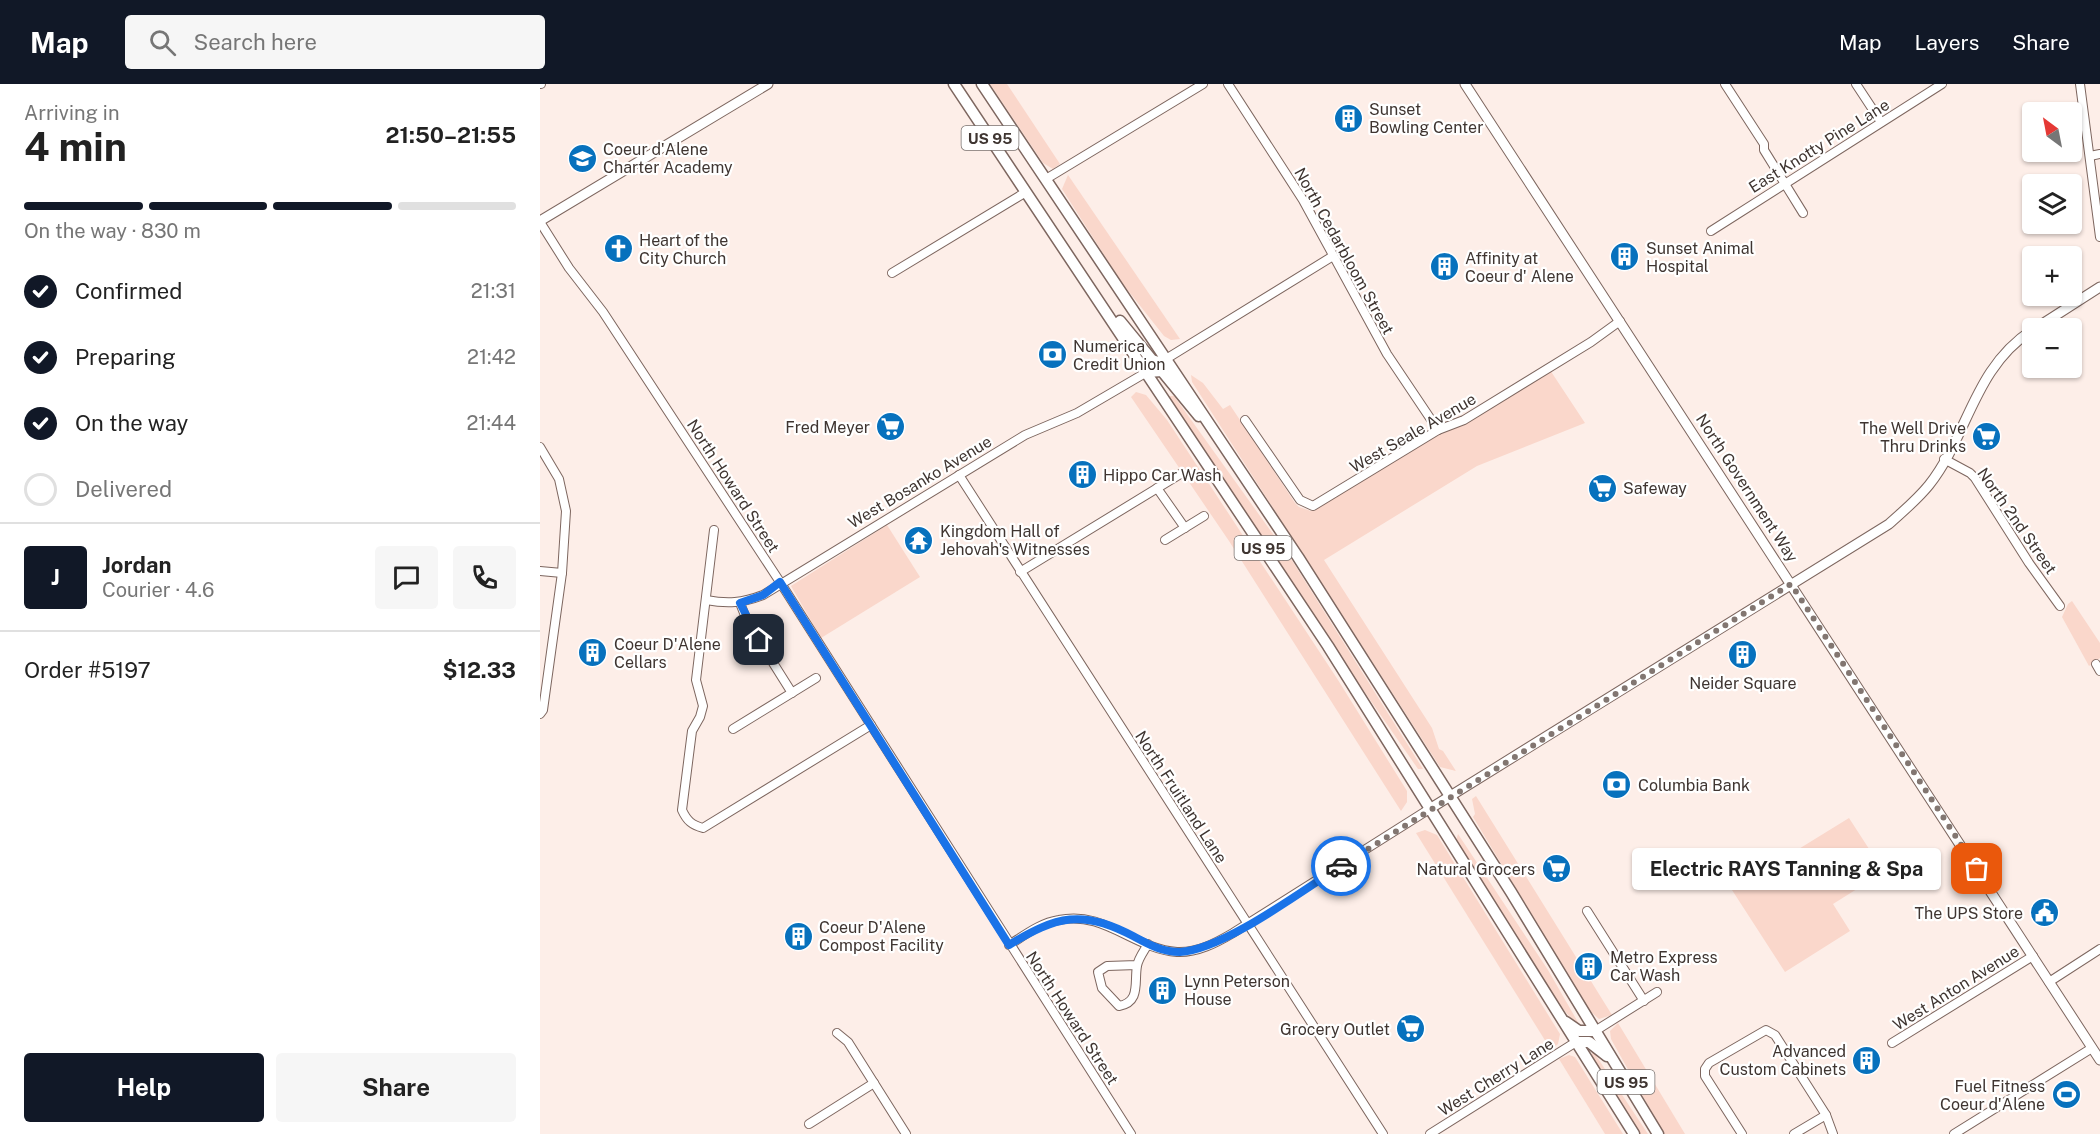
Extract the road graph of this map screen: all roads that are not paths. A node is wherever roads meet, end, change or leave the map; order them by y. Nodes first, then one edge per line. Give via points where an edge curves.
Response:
1 (768, 84) edge
2 (954, 84) edge
3 (982, 84) edge
4 (1203, 84) edge
5 (1228, 84) edge
6 (1465, 84) edge
7 (1725, 84) edge
8 (1856, 84) edge
9 (1942, 84) edge
10 (2080, 84) edge
11 (1881, 122) junction
12 (2100, 154) edge
13 (2090, 156) junction
14 (1046, 179) junction
15 (1785, 184) junction
16 (1026, 192) junction
17 (1803, 213) dead end
18 (540, 221) edge
19 (1711, 231) dead end
20 (2100, 237) edge
21 (1333, 256) junction
22 (892, 273) dead end
23 (2100, 286) edge
24 (1099, 301) junction
25 (2051, 318) edge
26 (1620, 321) junction
27 (2022, 338) edge
28 (1167, 359) junction
29 (1147, 372) junction
30 (1245, 420) dead end
31 (1209, 422) junction
32 (1438, 430) junction
33 (540, 447) edge
34 (1944, 459) junction
35 (1182, 473) dead end
36 (959, 475) junction
37 (1157, 488) junction
38 (1204, 516) dead end
39 (1185, 528) junction
40 (714, 530) dead end
41 (1165, 540) dead end
42 (540, 571) edge
43 (1020, 572) junction
44 (562, 573) junction
45 (780, 582) junction
46 (1791, 584) junction
47 (706, 600) junction
48 (740, 603) junction
49 (2060, 606) dead end
50 (816, 678) dead end
51 (792, 693) junction
52 (540, 714) edge
53 (871, 725) junction
54 (733, 729) dead end
55 (1450, 796) junction
56 (1431, 808) junction
57 (1587, 911) dead end
58 (1248, 924) junction
59 (1148, 944) junction
60 (1009, 945) junction
61 (2100, 950) edge
62 (2033, 956) junction
63 (1137, 965) junction
64 (2049, 982) junction
65 (1657, 992) dead end
66 (1644, 1001) junction
67 (1561, 1018) junction
68 (1595, 1031) junction
69 (837, 1033) dead end
70 (1576, 1042) junction
71 (1892, 1043) dead end
72 (2092, 1048) junction
73 (1613, 1060) junction
74 (2100, 1060) edge
75 (874, 1083) junction
76 (1826, 1114) junction
77 (809, 1124) dead end
78 (906, 1134) edge
79 (1131, 1134) edge
80 (1383, 1134) edge
81 (1430, 1134) edge
82 (1634, 1134) edge
83 (1658, 1134) edge
84 (1742, 1134) edge
85 (1794, 1134) edge
86 (1833, 1134) edge
87 (1954, 1134) edge

1 - 18 main road
2 - 16 highway, US 95
3 - 14 highway, US 95
4 - 14 street
5 - 21 street, North Cedarbloom Street via 1303,200
6 - 26 main road, North Government Way
7 - 15 street
8 - 11 street
9 - 11 street, East Knotty Pine Lane
10 - 13 street
11 - 15 street, East Knotty Pine Lane
12 - 13 street
13 - 20 street
14 - 28 highway, US 95
15 - 17 street
15 - 19 street, East Knotty Pine Lane
16 - 22 street
16 - 24 highway, US 95
18 - 45 street, North Howard Street
21 - 28 street
21 - 32 street, North Cedarbloom Street via 1378,340
23 - 25 main road
24 - 28 highway via 1146,355 1158,362
24 - 29 highway, US 95
26 - 32 street, West Seale Avenue via 1466,419
26 - 46 main road, North Government Way
27 - 34 main road via 1985,379
28 - 31 highway, US 95
29 - 31 highway via 1162,371 1196,414
29 - 36 street, West Bosanko Avenue via 1109,396 1025,435
29 - 56 highway, US 95
30 - 32 street, West Seale Avenue via 1300,500 1313,506
31 - 55 highway, US 95
33 - 44 street via 559,478 566,503
34 - 46 main road via 1929,485 1889,524
34 - 49 street, North 2nd Street via 1975,478
35 - 37 street
36 - 43 street, North Fruitland Lane
36 - 45 street, West Bosanko Avenue
37 - 39 street
37 - 43 street
38 - 39 street
39 - 41 street
40 - 47 street
42 - 44 street
43 - 58 street, North Fruitland Lane
44 - 52 street
45 - 48 street, West Bosanko Avenue via 763,595
45 - 53 street, North Howard Street
46 - 55 main road
46 - 62 main road, North Government Way
47 - 48 street, West Bosanko Avenue
47 - 53 street via 696,680 703,706 692,731 682,810 692,825 703,828
48 - 51 street via 748,623
50 - 51 street
51 - 54 street
53 - 60 street, North Howard Street
55 - 56 main road
55 - 68 highway, US 95
56 - 58 street
56 - 67 highway, US 95
57 - 66 street
58 - 59 street via 1219,942 1195,950 1179,952
58 - 80 street, North Fruitland Lane
59 - 60 street via 1118,928 1080,918 1042,925
59 - 63 street
60 - 79 street, North Howard Street
61 - 64 street
62 - 64 main road, North Government Way
62 - 71 street, West Anton Avenue
63 - 63 street via 1134,997 1119,1005 1102,988 1098,972 1107,966
64 - 72 main road, North Government Way
65 - 66 street
66 - 68 street
67 - 68 highway via 1572,1028
67 - 70 highway, US 95
68 - 73 highway, US 95
69 - 75 street via 848,1042
70 - 73 highway via 1589,1042
70 - 81 street, West Cherry Lane
70 - 82 highway, US 95
72 - 74 main road, North Government Way
72 - 87 street
73 - 83 highway, US 95
75 - 77 street
75 - 78 street
76 - 84 street via 1775,1035 1762,1031 1705,1069 1705,1076
76 - 85 street
76 - 86 street

